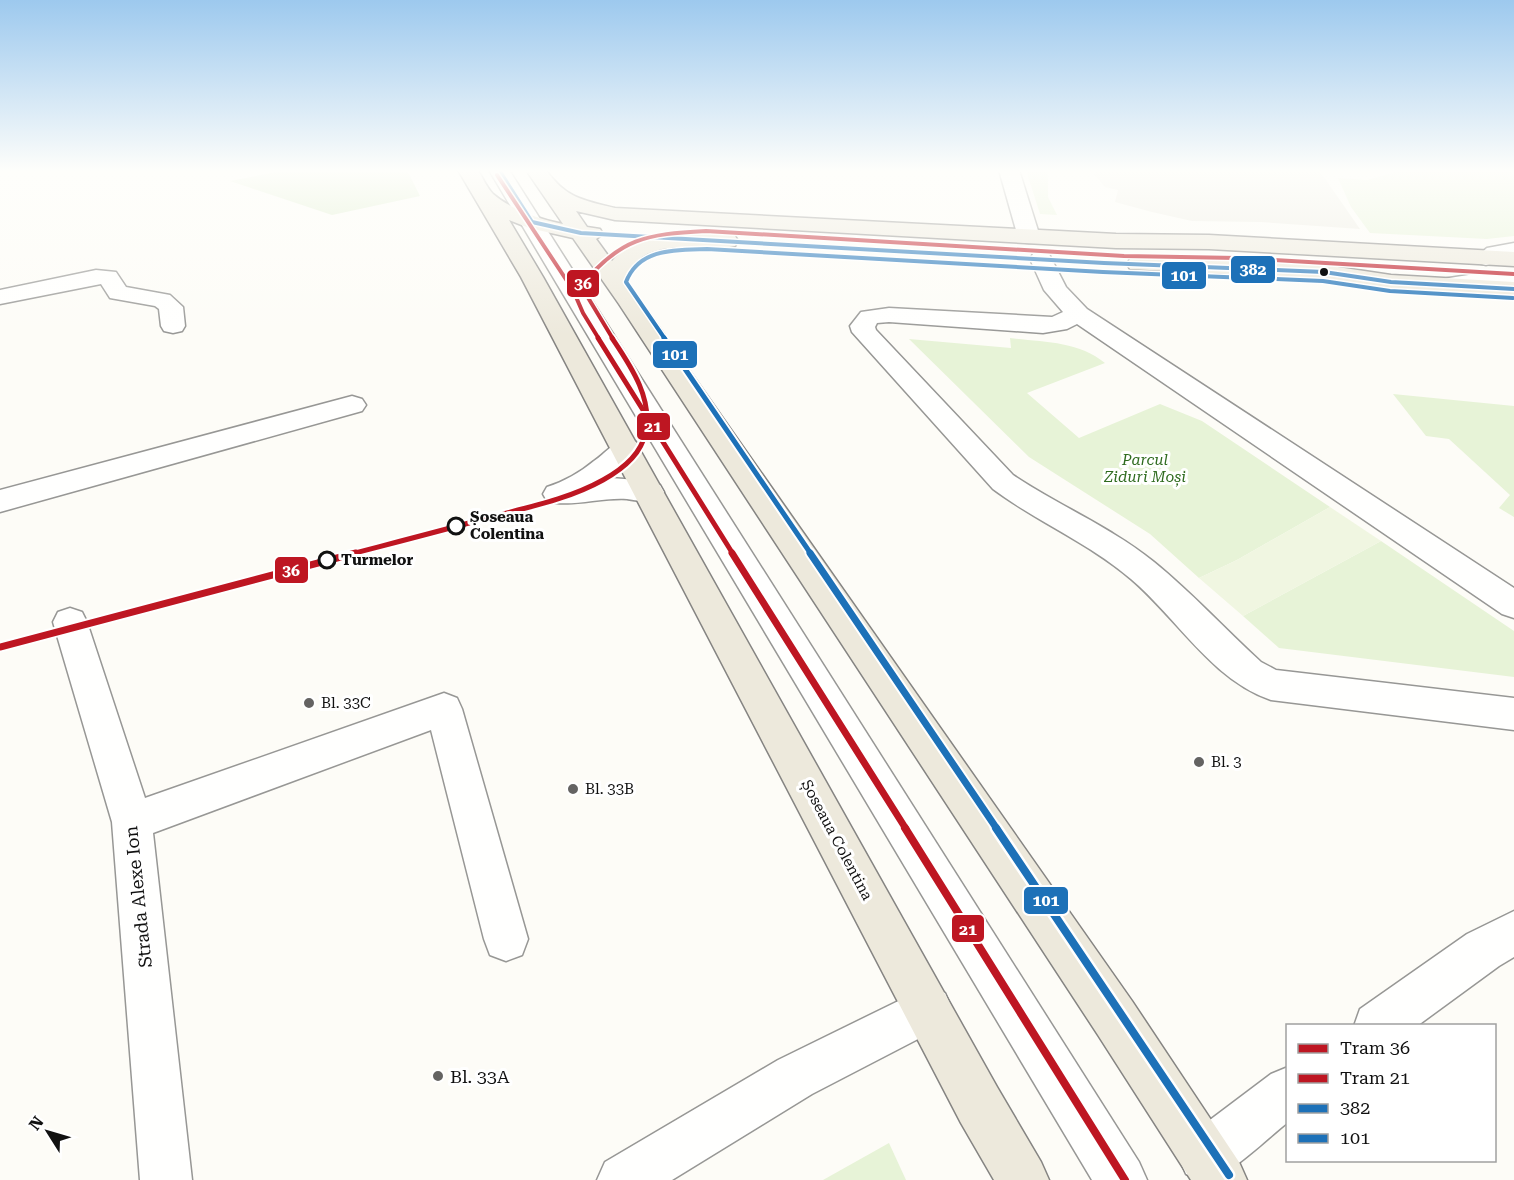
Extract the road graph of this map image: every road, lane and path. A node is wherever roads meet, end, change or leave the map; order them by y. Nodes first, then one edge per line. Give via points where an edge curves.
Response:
1 (501, 225) edge
2 (543, 225) edge
3 (553, 225) edge
4 (557, 225) edge
5 (576, 225) edge
6 (814, 225) edge
7 (1025, 225) edge
8 (558, 230) junction
9 (1029, 237) junction
10 (690, 240) junction
11 (1514, 249) edge
12 (1486, 258) junction
13 (1041, 259) junction
14 (1514, 260) edge
15 (532, 277) junction
16 (1514, 280) edge
17 (616, 284) junction
18 (1444, 285) junction
19 (1514, 289) edge
20 (0, 297) edge
21 (1078, 314) junction
22 (173, 327) dead end
23 (352, 405) dead end
24 (626, 449) junction
25 (649, 492) junction
26 (0, 501) edge
27 (1514, 605) edge
28 (70, 622) dead end
29 (1514, 714) edge
30 (132, 822) junction
31 (1514, 933) edge
32 (506, 939) dead end
33 (929, 1009) junction
34 (1380, 1024) edge
35 (1286, 1092) edge
36 (1213, 1168) edge
37 (166, 1180) edge
38 (624, 1180) edge
39 (1023, 1180) edge
40 (1120, 1180) edge

1 - 15 main road, Șoseaua Colentina
2 - 8 main road
3 - 8 street
4 - 8 main road
5 - 8 main road
6 - 9 main road
7 - 9 street
8 - 10 main road
8 - 15 main road via 537,253
8 - 17 main road
8 - 40 street
9 - 12 main road via 1209,242
10 - 13 main road
10 - 17 main road via 651,246 631,254 620,266
11 - 12 street
12 - 14 main road
13 - 18 main road via 1324,272
13 - 21 street via 1056,290
15 - 24 main road, Șoseaua Colentina
16 - 18 street
17 - 36 main road
18 - 19 main road
20 - 22 street via 108,277 118,293 162,300 171,307
21 - 27 street
21 - 29 street via 1058,324 1042,326 889,315 870,317 862,326 1004,482 1142,570 1248,673 1271,685
23 - 26 street
24 - 25 main road, Șoseaua Colentina
24 - 25 street via 588,480 558,494 613,487
25 - 33 main road, Șoseaua Colentina
28 - 30 street, Strada Alexe Ion
30 - 32 street via 444,709
30 - 37 street, Strada Alexe Ion
31 - 34 street via 1483,950
33 - 38 street via 795,1077
33 - 39 main road, Șoseaua Colentina
35 - 36 street

